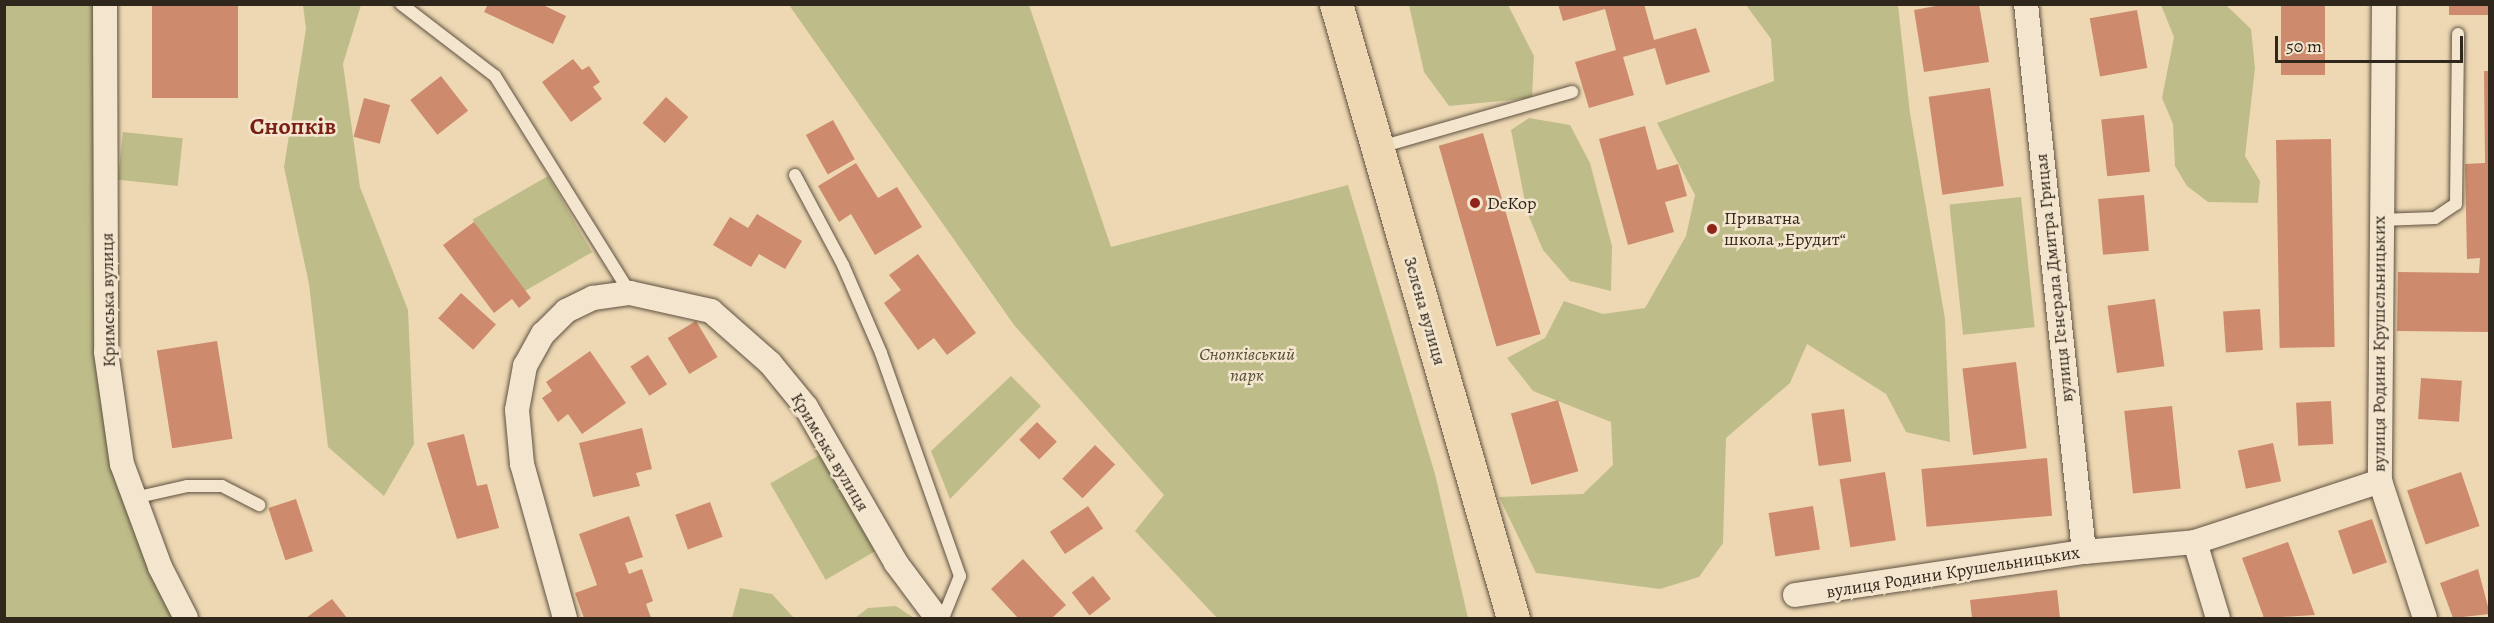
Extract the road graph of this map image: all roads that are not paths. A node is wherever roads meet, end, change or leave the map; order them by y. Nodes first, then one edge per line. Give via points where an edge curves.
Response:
1 (105, 4) edge
2 (402, 4) edge
3 (1335, 4) edge
4 (2025, 4) edge
5 (2384, 4) edge
6 (2458, 34) dead end
7 (1572, 92) dead end
8 (1378, 148) junction
9 (795, 175) dead end
10 (2379, 220) junction
11 (630, 292) junction
12 (2380, 481) junction
13 (134, 498) junction
14 (260, 505) dead end
15 (2195, 542) junction
16 (2084, 552) junction
17 (1795, 595) dead end
18 (186, 618) edge
19 (565, 618) edge
20 (937, 618) edge
21 (943, 618) edge
22 (1513, 618) edge
23 (2218, 618) edge
24 (2426, 618) edge

1 - 13 street, Кримська вулиця via 106,352 122,464
2 - 11 lane via 495,76
3 - 8 main road, Зелена вулиця
4 - 16 street, вулиця Генерала Дмитра Грицая
5 - 10 street, вулиця Родини Крушельницьких
6 - 10 lane via 2456,204 2435,218
7 - 8 lane
8 - 22 main road, Зелена вулиця
9 - 21 lane via 843,266 881,353 960,576
10 - 12 street, вулиця Родини Крушельницьких
11 - 19 street, Кримська вулиця via 593,298 566,311 543,334 525,366 517,410 522,464
11 - 20 street, Кримська вулиця via 711,311 770,363 806,407 896,563
12 - 15 street, вулиця Родини Крушельницьких
12 - 24 street
13 - 14 lane via 187,486 222,486
13 - 18 street, Кримська вулиця
15 - 16 street, вулиця Родини Крушельницьких
15 - 23 street
16 - 17 street, вулиця Родини Крушельницьких

